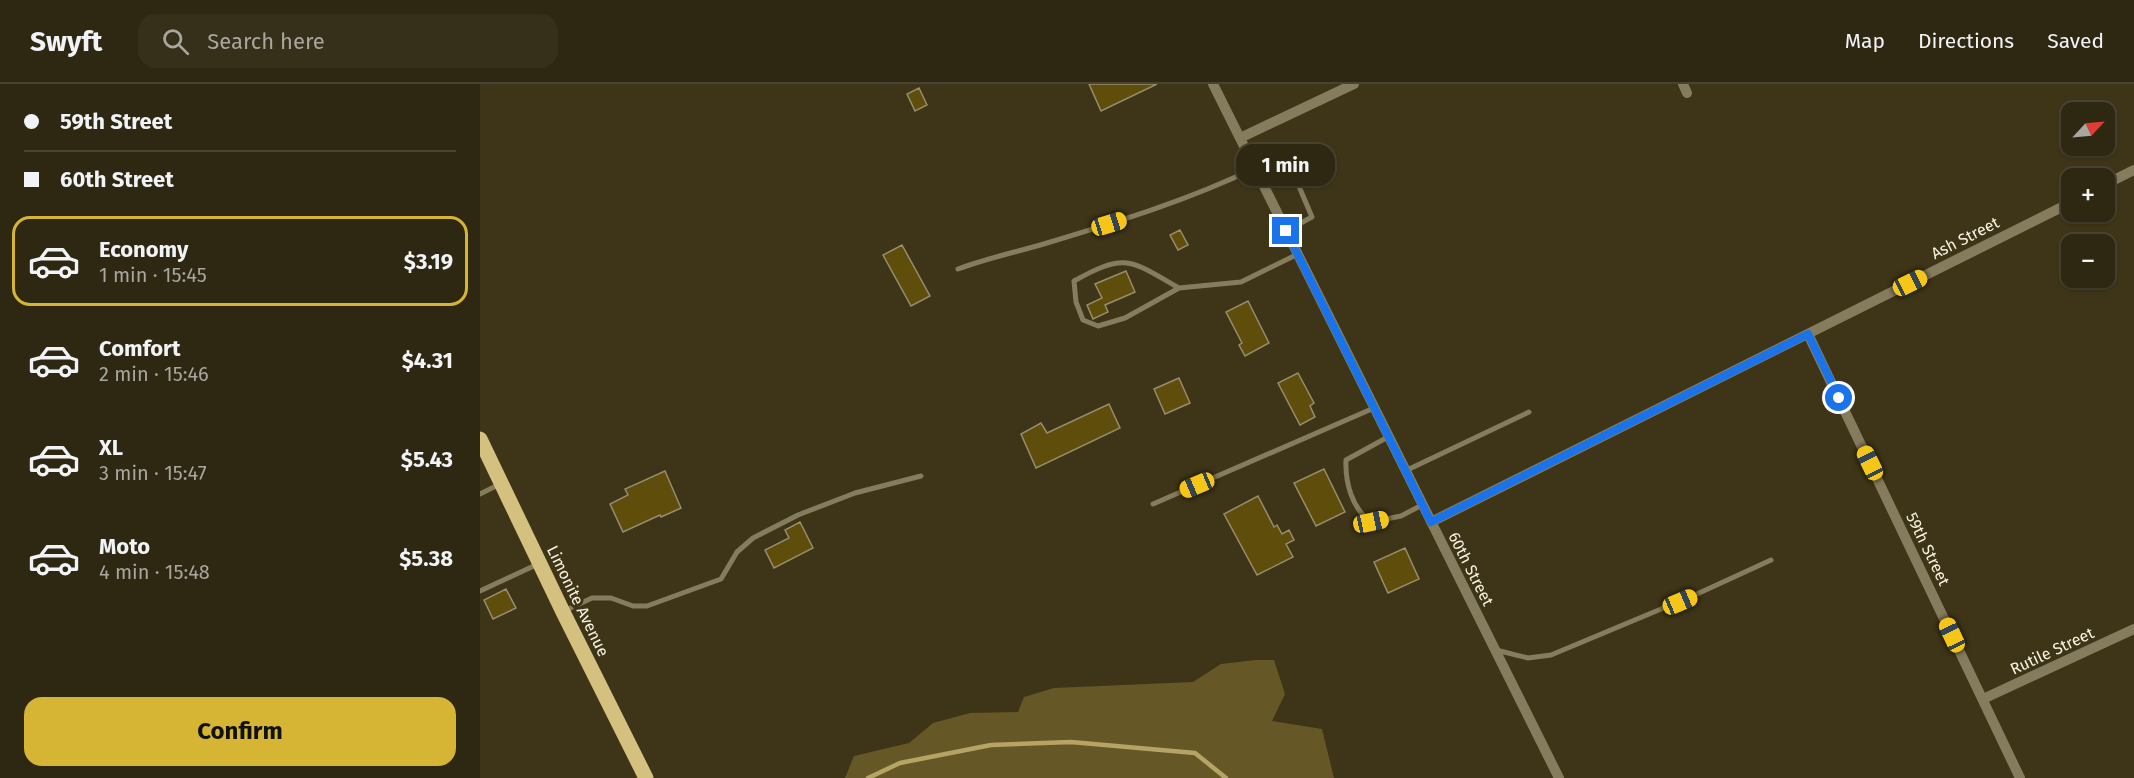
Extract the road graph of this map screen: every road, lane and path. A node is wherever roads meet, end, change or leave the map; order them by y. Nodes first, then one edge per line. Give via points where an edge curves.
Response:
1 (1214, 84) edge
2 (1353, 84) edge
3 (1240, 138) junction
4 (1255, 168) junction
5 (1292, 170) dead end
6 (2134, 170) edge
7 (2115, 180) edge
8 (2061, 208) edge
9 (1286, 231) junction
10 (1298, 254) junction
11 (958, 269) dead end
12 (1179, 288) junction
13 (1808, 334) junction
14 (1374, 408) junction
15 (1529, 412) dead end
16 (1388, 437) junction
17 (480, 439) edge
18 (1405, 471) junction
19 (921, 476) dead end
20 (501, 484) junction
21 (480, 494) edge
22 (1153, 504) dead end
23 (1422, 505) junction
24 (1431, 522) junction
25 (1771, 560) dead end
26 (539, 563) junction
27 (480, 591) edge
28 (563, 612) junction
29 (2134, 629) edge
30 (1494, 649) junction
31 (1983, 699) junction
32 (646, 778) edge
33 (1559, 778) edge
34 (2020, 778) edge

1 - 3 street, 60th Street
2 - 3 street
3 - 4 street, 60th Street
4 - 9 street, 60th Street
4 - 11 lane via 1130,217
5 - 9 lane via 1312,217
6 - 7 street
8 - 13 street, Ash Street
9 - 10 street, 60th Street
10 - 12 lane via 1241,282
10 - 14 street, 60th Street
12 - 12 lane via 1125,318 1098,326 1083,320 1074,281 1118,262 1132,262
13 - 24 street, Ash Street
13 - 31 street, 59th Street
14 - 16 street, 60th Street
14 - 22 lane
15 - 18 lane
16 - 18 street, 60th Street
16 - 23 lane via 1346,460 1345,478 1360,515 1371,522 1401,516
17 - 20 main road, Limonite Avenue
18 - 23 street, 60th Street
19 - 28 lane via 855,493 753,538 737,552 721,579 647,606 592,598
20 - 21 lane
20 - 26 main road, Limonite Avenue
23 - 24 street, 60th Street
24 - 30 street, 60th Street
25 - 30 lane via 1551,655 1528,658
26 - 27 lane
26 - 28 main road, Limonite Avenue
28 - 32 main road, Limonite Avenue
29 - 31 street, Rutile Street
30 - 33 street, 60th Street
31 - 34 street, 59th Street

